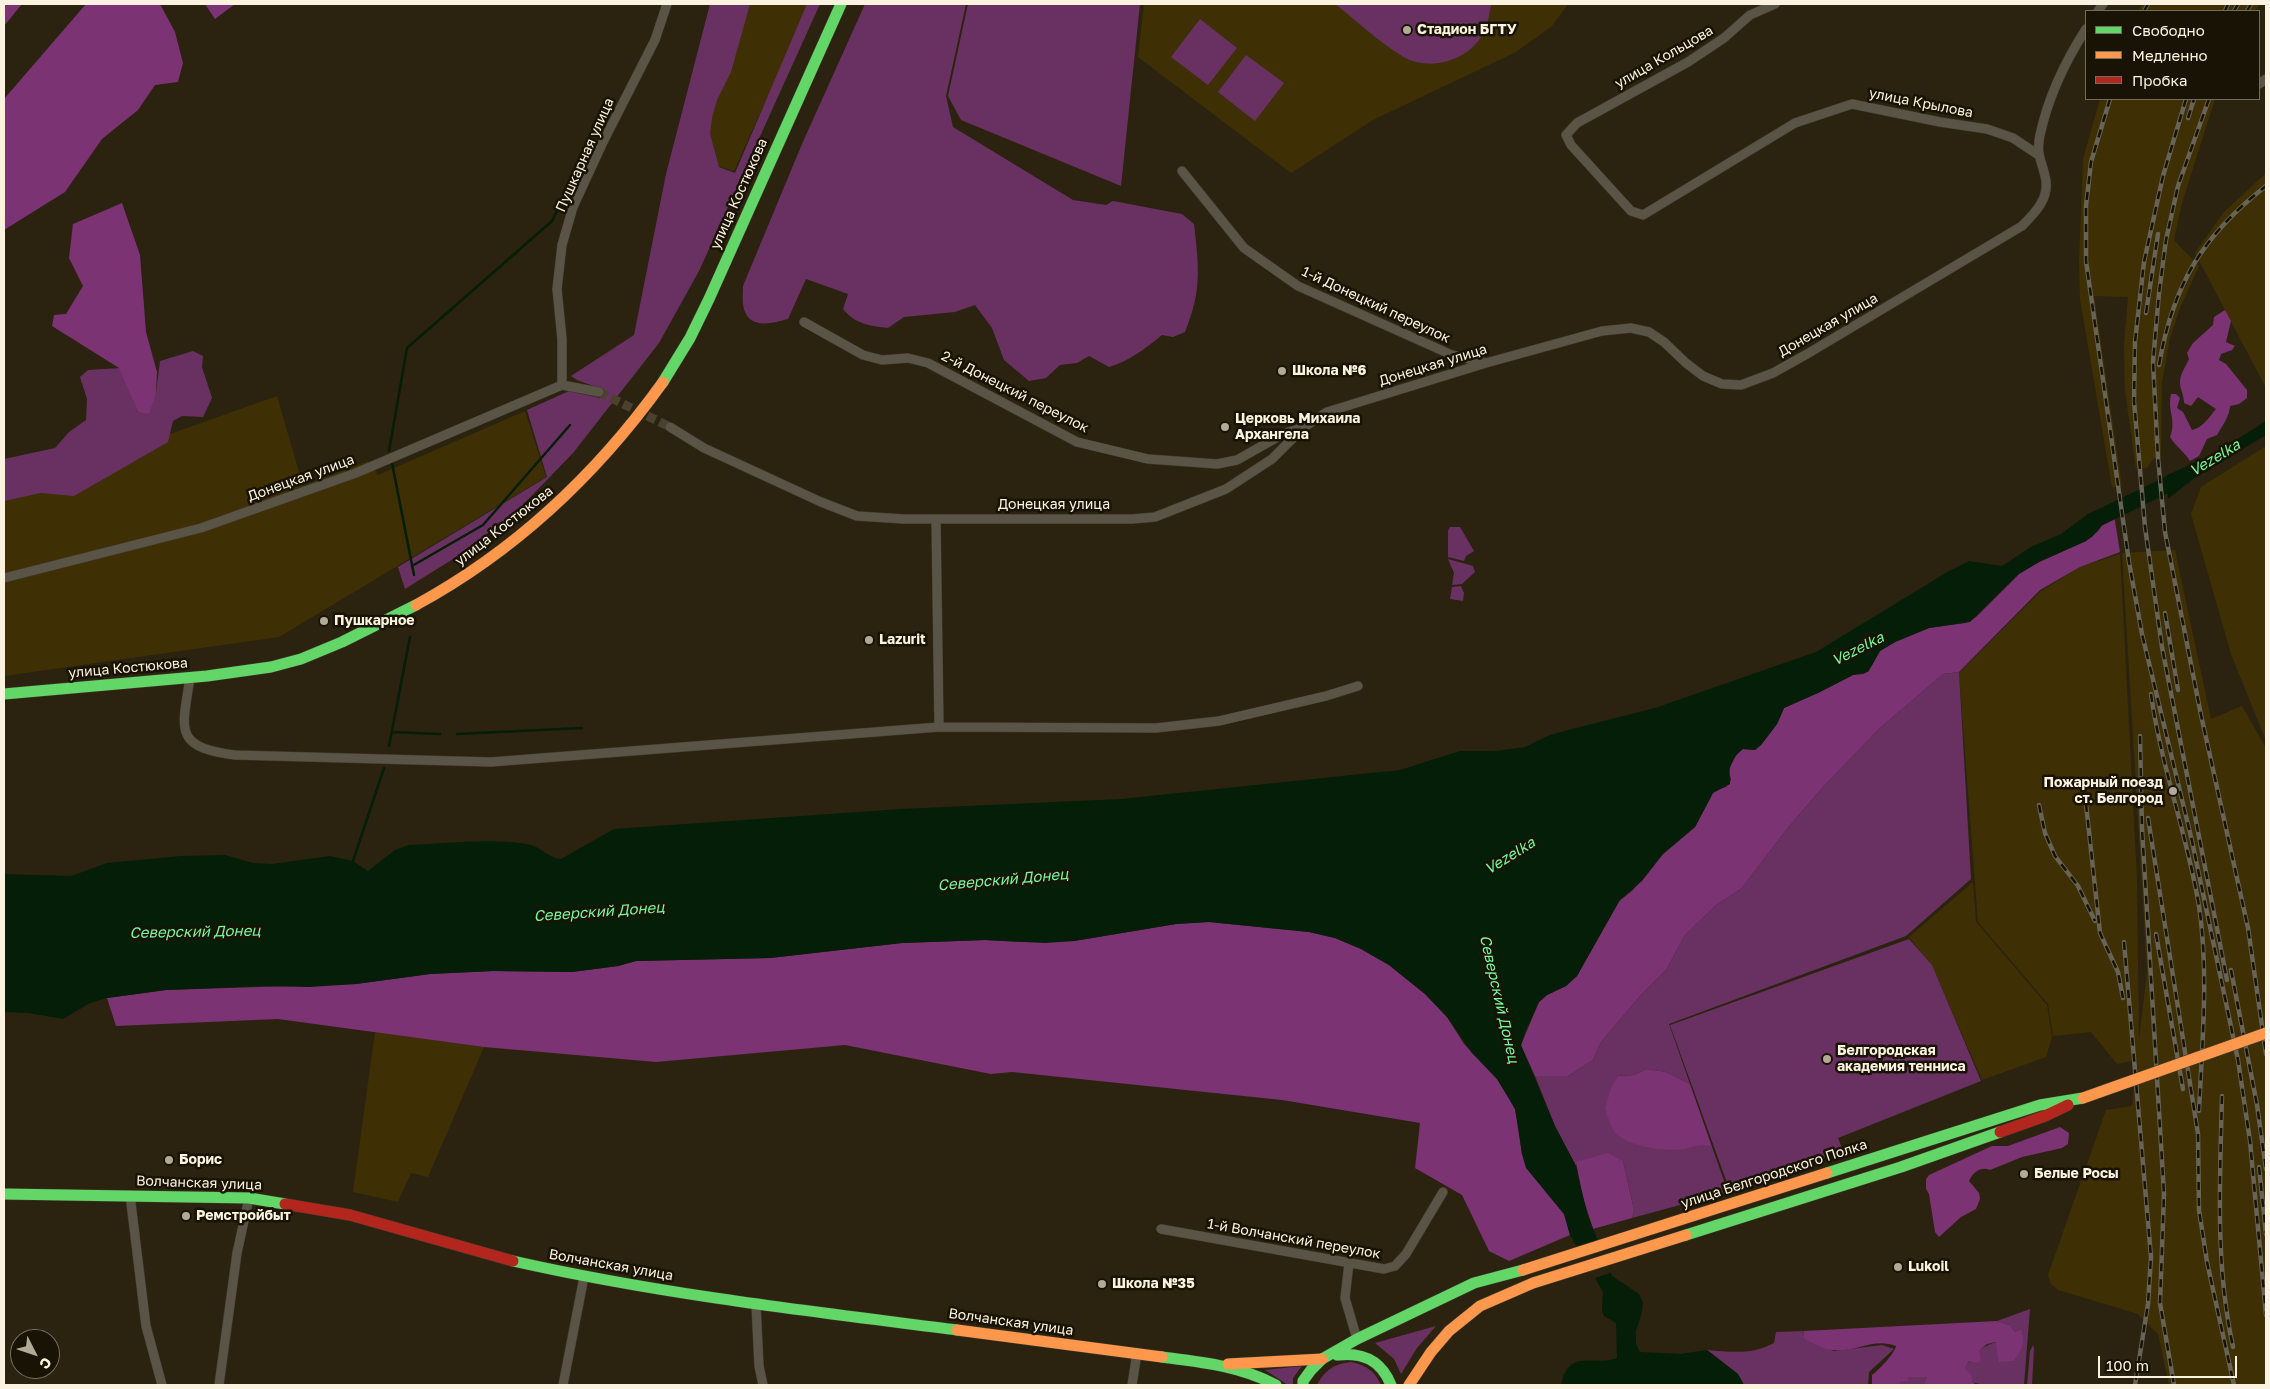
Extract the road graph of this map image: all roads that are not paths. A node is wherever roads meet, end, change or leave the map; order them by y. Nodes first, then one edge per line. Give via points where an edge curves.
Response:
1 (666, 4) edge
2 (841, 4) edge
3 (1775, 4) edge
4 (2085, 30) edge
5 (2037, 154) junction
6 (1182, 171) dead end
7 (1643, 215) joint
8 (804, 322) dead end
9 (1486, 363) junction
10 (562, 385) junction
11 (599, 392) tunnel mouth
12 (670, 427) tunnel mouth
13 (1304, 427) junction
14 (936, 519) junction
15 (4, 578) edge
16 (190, 678) junction
17 (1358, 686) dead end
18 (4, 694) edge
19 (939, 727) junction
20 (2266, 1033) edge
21 (2083, 1098) junction
22 (1443, 1192) dead end
23 (4, 1194) edge
24 (130, 1195) junction
25 (249, 1198) junction
26 (1161, 1228) dead end
27 (1349, 1263) junction
28 (584, 1277) junction
29 (756, 1305) junction
30 (1357, 1340) junction
31 (1137, 1353) junction
32 (1326, 1358) junction
33 (1375, 1360) junction
34 (1217, 1364) junction
35 (162, 1385) edge
36 (219, 1385) edge
37 (563, 1385) edge
38 (763, 1385) edge
39 (1132, 1385) edge
40 (1276, 1385) edge
41 (1303, 1385) edge
42 (1391, 1385) edge
43 (1409, 1385) edge

1 - 10 street, Пушкарная улица via 655,40 573,207 562,245 557,289
2 - 16 main road, улица Костюкова via 717,282 668,374 633,422 562,501 461,579 374,628 290,662 239,674
3 - 7 street, улица Кольцова via 1750,15 1695,57 1577,124 1566,135 1571,146 1631,211
4 - 5 street via 2072,50 2050,104
5 - 7 street, улица Крылова via 2013,138 1987,129 1852,104 1795,123
5 - 9 street, Донецкая улица via 2046,178 2044,197 2039,208 2022,226 1807,354 1740,386 1722,384 1703,376 1649,332 1631,328 1602,331
6 - 9 street, 1-й Донецкий переулок via 1244,248 1298,286 1452,355
8 - 13 street, 2-й Донецкий переулок via 863,354 882,360 908,358 928,363 1077,442 1148,459 1224,463 1237,460 1283,434
9 - 13 street, Донецкая улица via 1327,412
10 - 11 street
10 - 15 street, Донецкая улица via 356,473 201,528
12 - 14 street, Донецкая улица via 704,448 857,516
13 - 14 street, Донецкая улица via 1272,459 1250,475 1226,489 1155,517
14 - 19 street
16 - 18 main road, улица Костюкова
16 - 19 street via 184,732 195,744 210,752 235,755 491,762
17 - 19 street via 1219,720 1156,728
20 - 21 main road, улица Белгородского Полка, bridge
21 - 30 main road, улица Белгородского Полка via 2040,1106 1474,1283
21 - 43 main road, улица Белгородского Полка via 2045,1116 1910,1164 1534,1283 1480,1306 1457,1323 1424,1360
22 - 27 street, 1-й Волчанский переулок via 1406,1254 1395,1266 1384,1269
23 - 24 main road, Волчанская улица
24 - 25 main road, Волчанская улица
24 - 35 street via 146,1326
25 - 28 main road, Волчанская улица via 350,1215 492,1256
25 - 36 street
26 - 27 street, 1-й Волчанский переулок
27 - 30 street via 1345,1298
28 - 29 main road, Волчанская улица
28 - 37 street
29 - 31 main road, Волчанская улица
29 - 38 street via 758,1366
30 - 32 main road, улица Белгородского Полка
30 - 33 main road
31 - 34 main road, Волчанская улица
31 - 39 street
32 - 33 main road via 1353,1352
32 - 34 main road
32 - 41 main road via 1311,1370
33 - 42 main road via 1387,1374
34 - 40 main road

